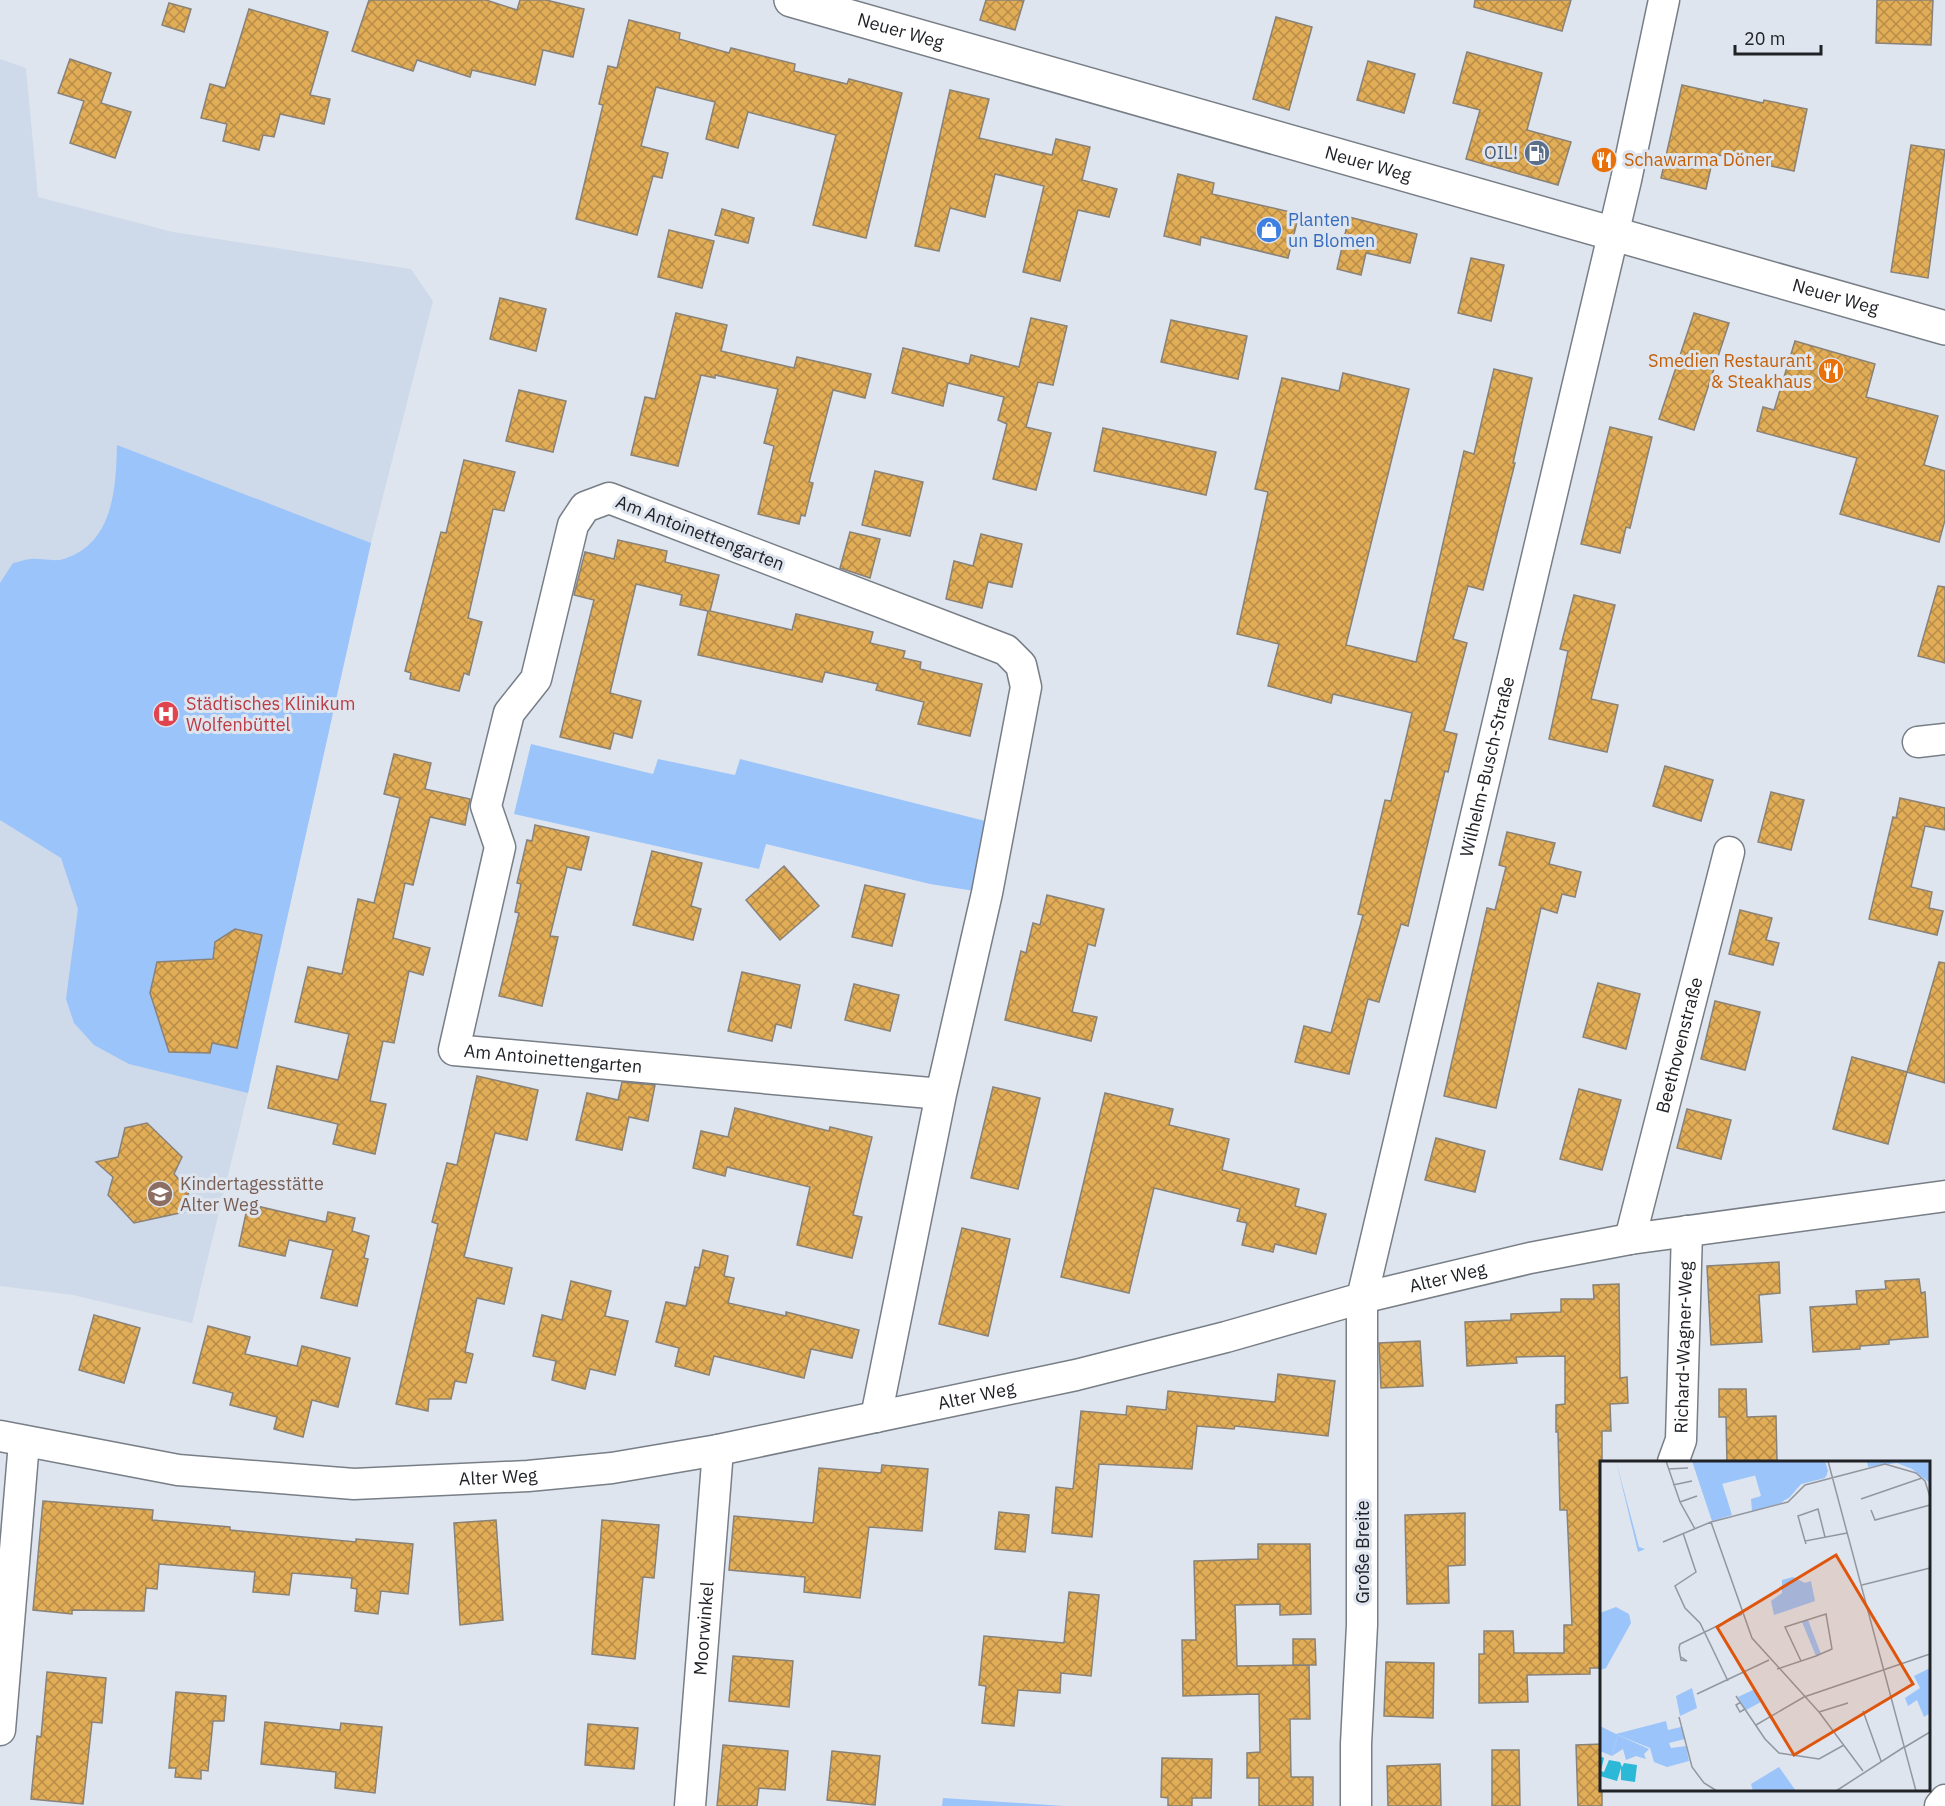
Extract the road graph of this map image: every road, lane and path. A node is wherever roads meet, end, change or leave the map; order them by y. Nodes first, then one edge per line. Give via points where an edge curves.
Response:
1 (791, 0) edge
2 (1664, 0) edge
3 (1613, 233) junction
4 (1945, 328) edge
5 (1729, 852) dead end
6 (941, 1094) junction
7 (1945, 1196) edge
8 (1687, 1232) junction
9 (1630, 1239) junction
10 (1362, 1298) junction
11 (876, 1417) junction
12 (12, 1439) edge
13 (718, 1450) junction
14 (1673, 1461) edge
15 (0, 1730) edge
16 (1945, 1800) edge
17 (690, 1806) edge
18 (1356, 1806) edge
19 (1940, 1806) edge

1 - 3 main road, Neuer Weg
2 - 3 street, Wilhelm-Busch-Straße
3 - 4 main road, Neuer Weg
3 - 10 street, Wilhelm-Busch-Straße
5 - 9 street, Beethovenstraße
6 - 6 street, Am Antoinettengarten via 987,893 1026,687 1021,665 1005,650 609,498 585,507 573,525 536,679 509,713 486,806 500,847 454,1050
6 - 11 street, Am Antoinettengarten
7 - 8 street, Alter Weg
8 - 9 street, Alter Weg
8 - 14 street, Richard-Wagner-Weg via 1682,1440
9 - 10 street, Alter Weg
10 - 11 street, Alter Weg via 1076,1375
10 - 18 street, Große Breite via 1362,1625
11 - 13 street, Alter Weg
12 - 13 street, Alter Weg via 178,1470 354,1484 528,1476 612,1468
12 - 15 street
13 - 17 street, Moorwinkel
16 - 19 street

